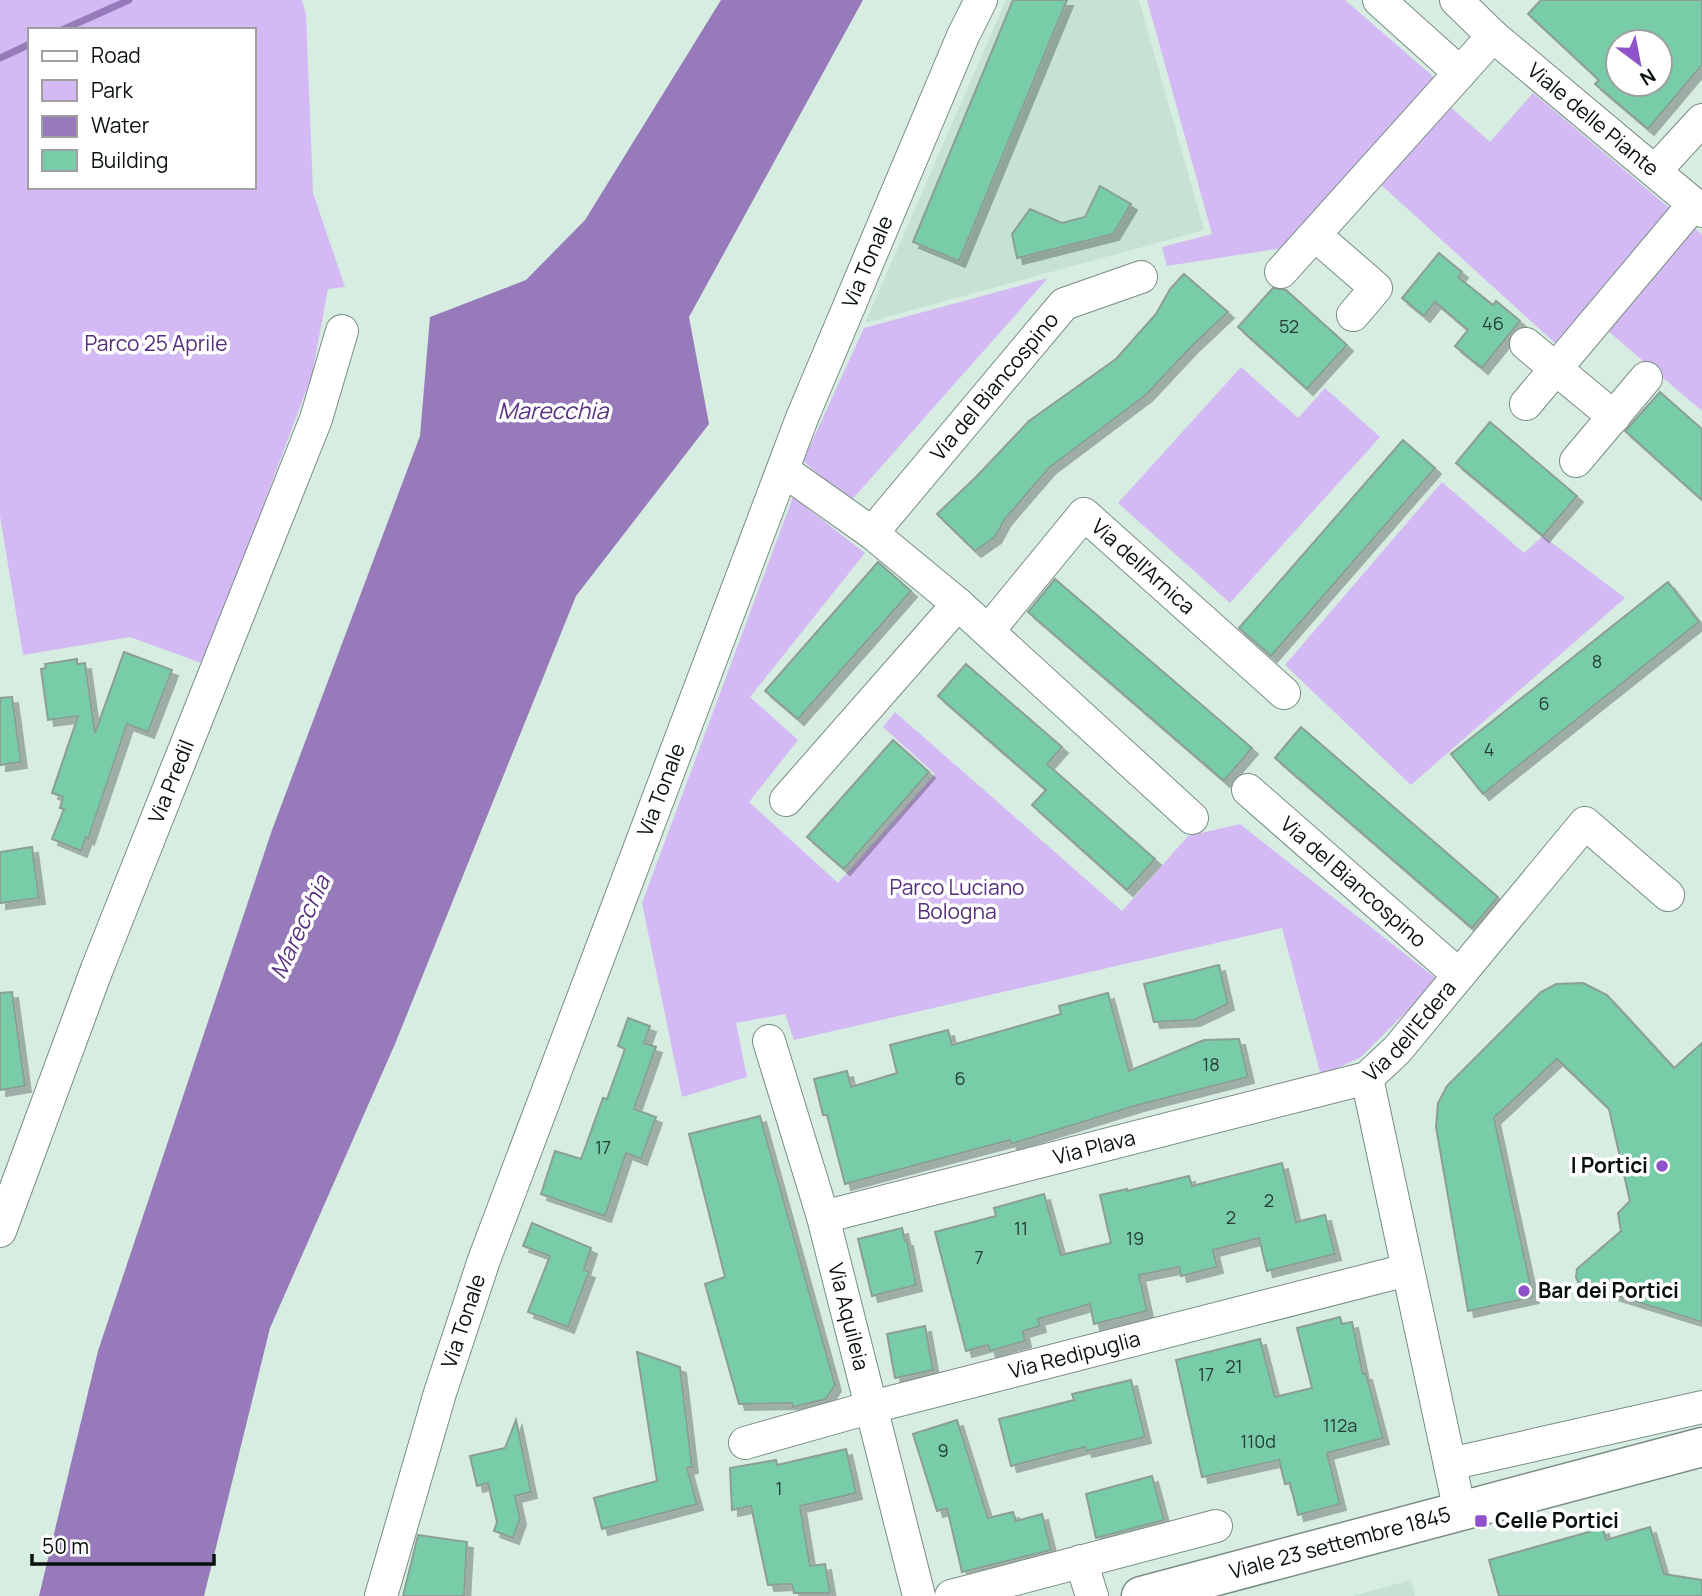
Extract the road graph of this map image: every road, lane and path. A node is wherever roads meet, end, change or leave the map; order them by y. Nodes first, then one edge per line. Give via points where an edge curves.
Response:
1 (981, 0) edge
2 (1379, 0) edge
3 (1456, 0) edge
4 (1493, 36) junction
5 (1460, 73) junction
6 (1702, 120) edge
7 (1655, 171) junction
8 (1698, 207) edge
9 (1315, 235) junction
10 (1281, 272) dead end
11 (1140, 277) dead end
12 (1353, 315) dead end
13 (342, 331) dead end
14 (1526, 344) dead end
15 (1556, 369) junction
16 (1646, 379) dead end
17 (1526, 404) dead end
18 (1614, 417) junction
19 (1576, 461) dead end
20 (783, 470) junction
21 (872, 533) junction
22 (958, 604) junction
23 (989, 630) junction
24 (1284, 693) dead end
25 (1248, 790) dead end
26 (786, 800) dead end
27 (1192, 818) dead end
28 (1668, 895) dead end
29 (1459, 975) junction
30 (769, 1041) dead end
31 (1367, 1078) junction
32 (822, 1217) junction
33 (1, 1225) edge
34 (1407, 1270) junction
35 (872, 1407) junction
36 (1702, 1407) edge
37 (745, 1443) dead end
38 (1702, 1447) edge
39 (1450, 1464) junction
40 (1460, 1511) junction
41 (1216, 1525) dead end
42 (1081, 1561) junction
43 (381, 1596) edge
44 (919, 1596) edge
45 (951, 1596) edge
46 (1092, 1596) edge
47 (1141, 1596) edge

1 - 20 street, Via Tonale
2 - 5 street
3 - 4 street, Viale delle Piante
4 - 5 street
4 - 7 street, Viale delle Piante
5 - 9 street
6 - 7 street
7 - 8 street, Viale delle Piante
8 - 15 street, Viale delle Piante
9 - 10 street
9 - 12 street via 1376,288
11 - 21 street, Via del Biancospino via 1064,304
13 - 33 street, Via Predil via 316,419 97,969
14 - 15 street
15 - 17 street, Viale delle Piante
15 - 18 street
16 - 18 street
18 - 19 street
20 - 21 street
20 - 43 street, Via Tonale via 484,1260
21 - 22 street
22 - 23 street
22 - 26 street
23 - 24 street, Via dell'Arnica via 1084,513
23 - 27 street
25 - 29 street, Via del Biancospino
28 - 29 street, Via dell'Edera via 1585,823
29 - 31 street, Via dell'Edera via 1397,1050
30 - 32 street, Via Aquileia
31 - 32 street, Via Plava
31 - 34 street, Via dell'Edera
32 - 35 street, Via Aquileia
34 - 35 street, Via Redipuglia
34 - 39 street, Via dell'Edera
35 - 37 street, Via Redipuglia
35 - 44 street, Via Aquileia
36 - 39 street
38 - 40 main road, Viale 23 settembre 1845
39 - 40 street, Via dell'Edera
40 - 47 main road, Viale 23 settembre 1845
41 - 42 street
42 - 45 street
42 - 46 street

